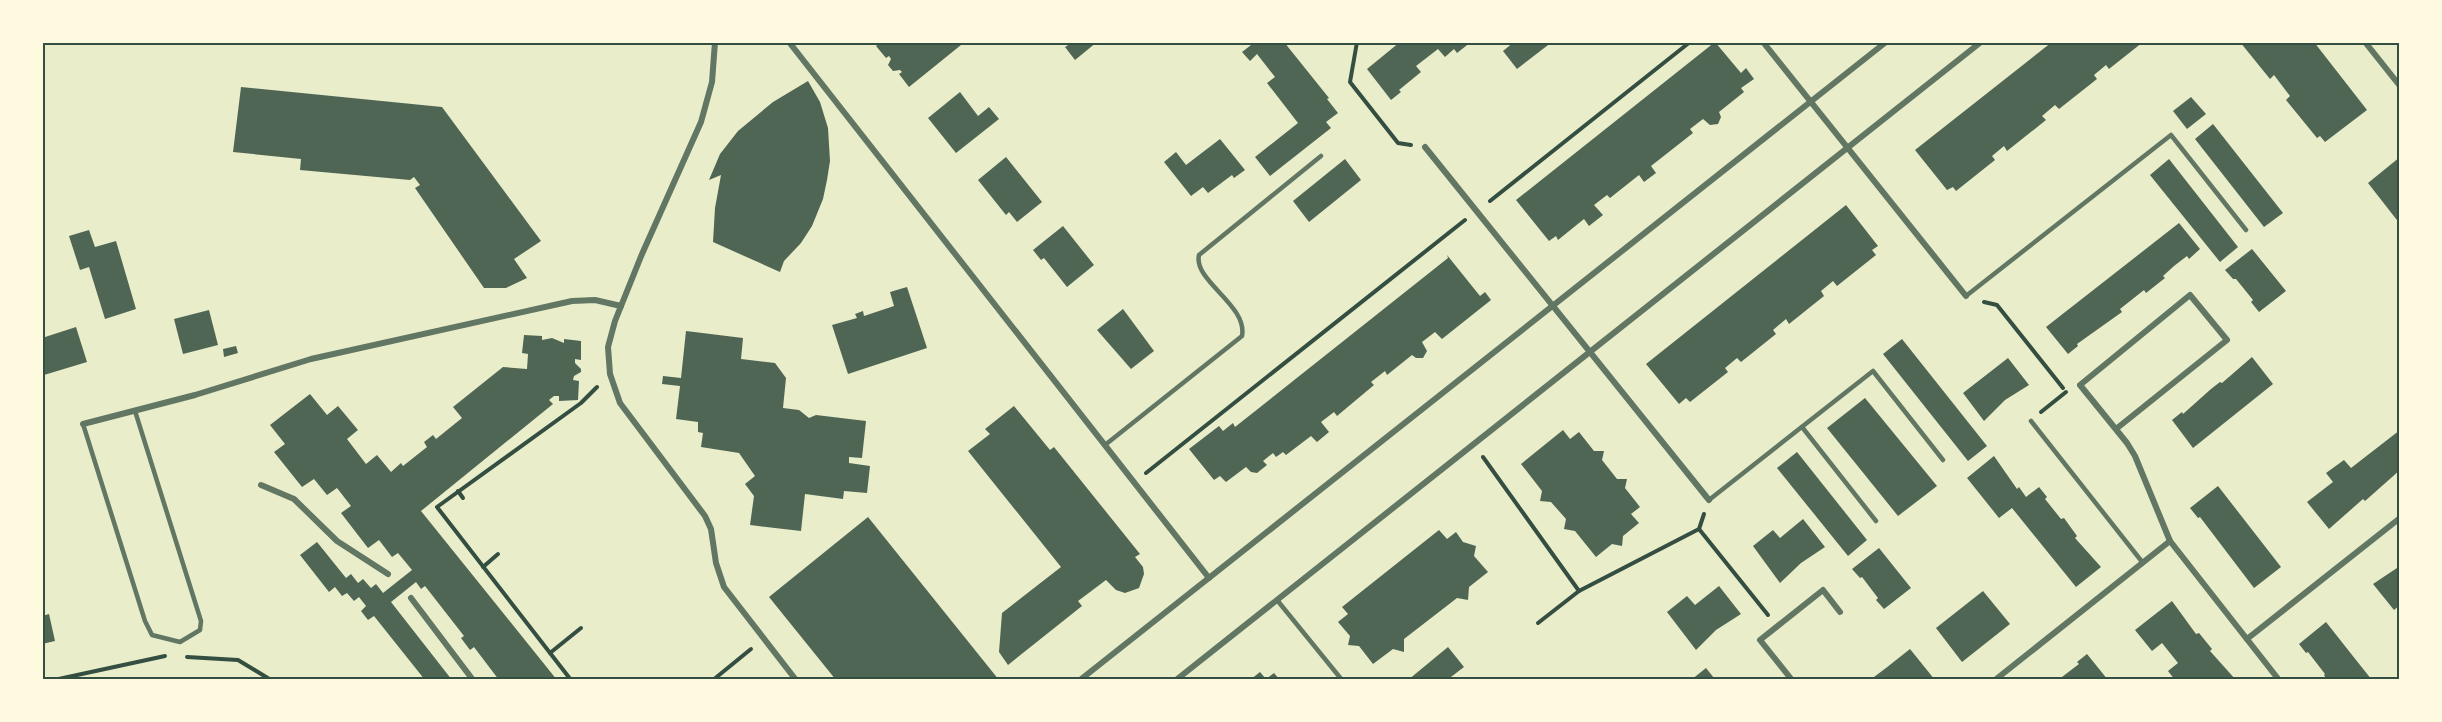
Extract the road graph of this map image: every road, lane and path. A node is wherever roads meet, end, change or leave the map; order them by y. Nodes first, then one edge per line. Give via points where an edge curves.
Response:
1 (715, 42) edge
2 (789, 42) edge
3 (1357, 42) edge
4 (1690, 42) edge
5 (1763, 42) edge
6 (1886, 42) edge
7 (1981, 42) edge
8 (2365, 42) edge
9 (2400, 86) edge
10 (1811, 101) junction
11 (1425, 147) joint
12 (1848, 147) junction
13 (1321, 156) dead end
14 (1476, 211) junction
15 (2246, 230) dead end
16 (1966, 296) junction
17 (621, 306) junction
18 (1553, 306) junction
19 (1590, 352) junction
20 (610, 374) junction
21 (2080, 385) junction
22 (2066, 392) junction
23 (135, 411) junction
24 (2031, 421) joint
25 (83, 424) joint
26 (1802, 427) junction
27 (2116, 429) junction
28 (1473, 444) junction
29 (1105, 445) junction
30 (1943, 460) dead end
31 (1134, 482) junction
32 (261, 485) dead end
33 (458, 491) junction
34 (463, 498) dead end
35 (1709, 500) junction
36 (2400, 518) edge
37 (1876, 521) dead end
38 (1699, 529) junction
39 (2170, 542) junction
40 (498, 554) dead end
41 (2143, 562) junction
42 (483, 567) junction
43 (388, 574) dead end
44 (1209, 578) junction
45 (1579, 591) junction
46 (411, 598) dead end
47 (1277, 600) junction
48 (1840, 612) dead end
49 (1538, 623) dead end
50 (1777, 627) junction
51 (581, 628) dead end
52 (764, 639) junction
53 (2247, 639) junction
54 (550, 653) junction
55 (168, 657) dead end
56 (184, 657) dead end
57 (54, 680) edge
58 (271, 680) edge
59 (473, 680) edge
60 (571, 680) edge
61 (712, 680) edge
62 (796, 680) edge
63 (1080, 680) edge
64 (1176, 680) edge
65 (1342, 680) edge
66 (1792, 680) edge
67 (1995, 680) edge
68 (2279, 680) edge

1 - 17 street via 712,82 701,122
2 - 29 street
3 - 11 path via 1350,82 1398,143
4 - 14 path
5 - 10 street
6 - 10 street
7 - 12 street
8 - 9 street
10 - 12 street
10 - 18 street
11 - 14 street
12 - 16 street
12 - 19 street
13 - 29 lane via 1198,255 1200,268 1240,319 1242,336
14 - 18 street
14 - 31 path
15 - 16 lane via 2171,135
16 - 22 path via 1997,305
17 - 20 street via 608,347
17 - 23 street via 595,300 561,303 311,359
18 - 19 street
18 - 44 street
19 - 28 street
19 - 35 street
20 - 33 path via 581,403
20 - 52 street via 627,414 705,516 724,587
21 - 22 path
21 - 27 street
21 - 27 street via 2190,295 2227,340
22 - 24 path
23 - 25 street
23 - 25 lane via 201,621 200,630 180,642 152,635 145,621
24 - 41 lane
26 - 30 lane via 1873,371
26 - 35 lane
26 - 37 lane
27 - 39 street via 2143,471
28 - 45 path
28 - 47 street
29 - 31 street
31 - 44 street
32 - 43 street via 294,499 337,541
33 - 34 path
33 - 42 path via 437,507
35 - 38 path
36 - 53 street
38 - 45 path
38 - 50 path
39 - 41 street
39 - 53 street
40 - 42 path
41 - 67 street
42 - 54 path
44 - 63 street
45 - 49 path
46 - 59 street
47 - 64 street
47 - 65 lane
48 - 50 street via 1823,590
50 - 66 street via 1760,640
51 - 54 path
52 - 61 path
52 - 62 street
53 - 68 street
54 - 60 path
55 - 57 path
56 - 58 path via 238,660

